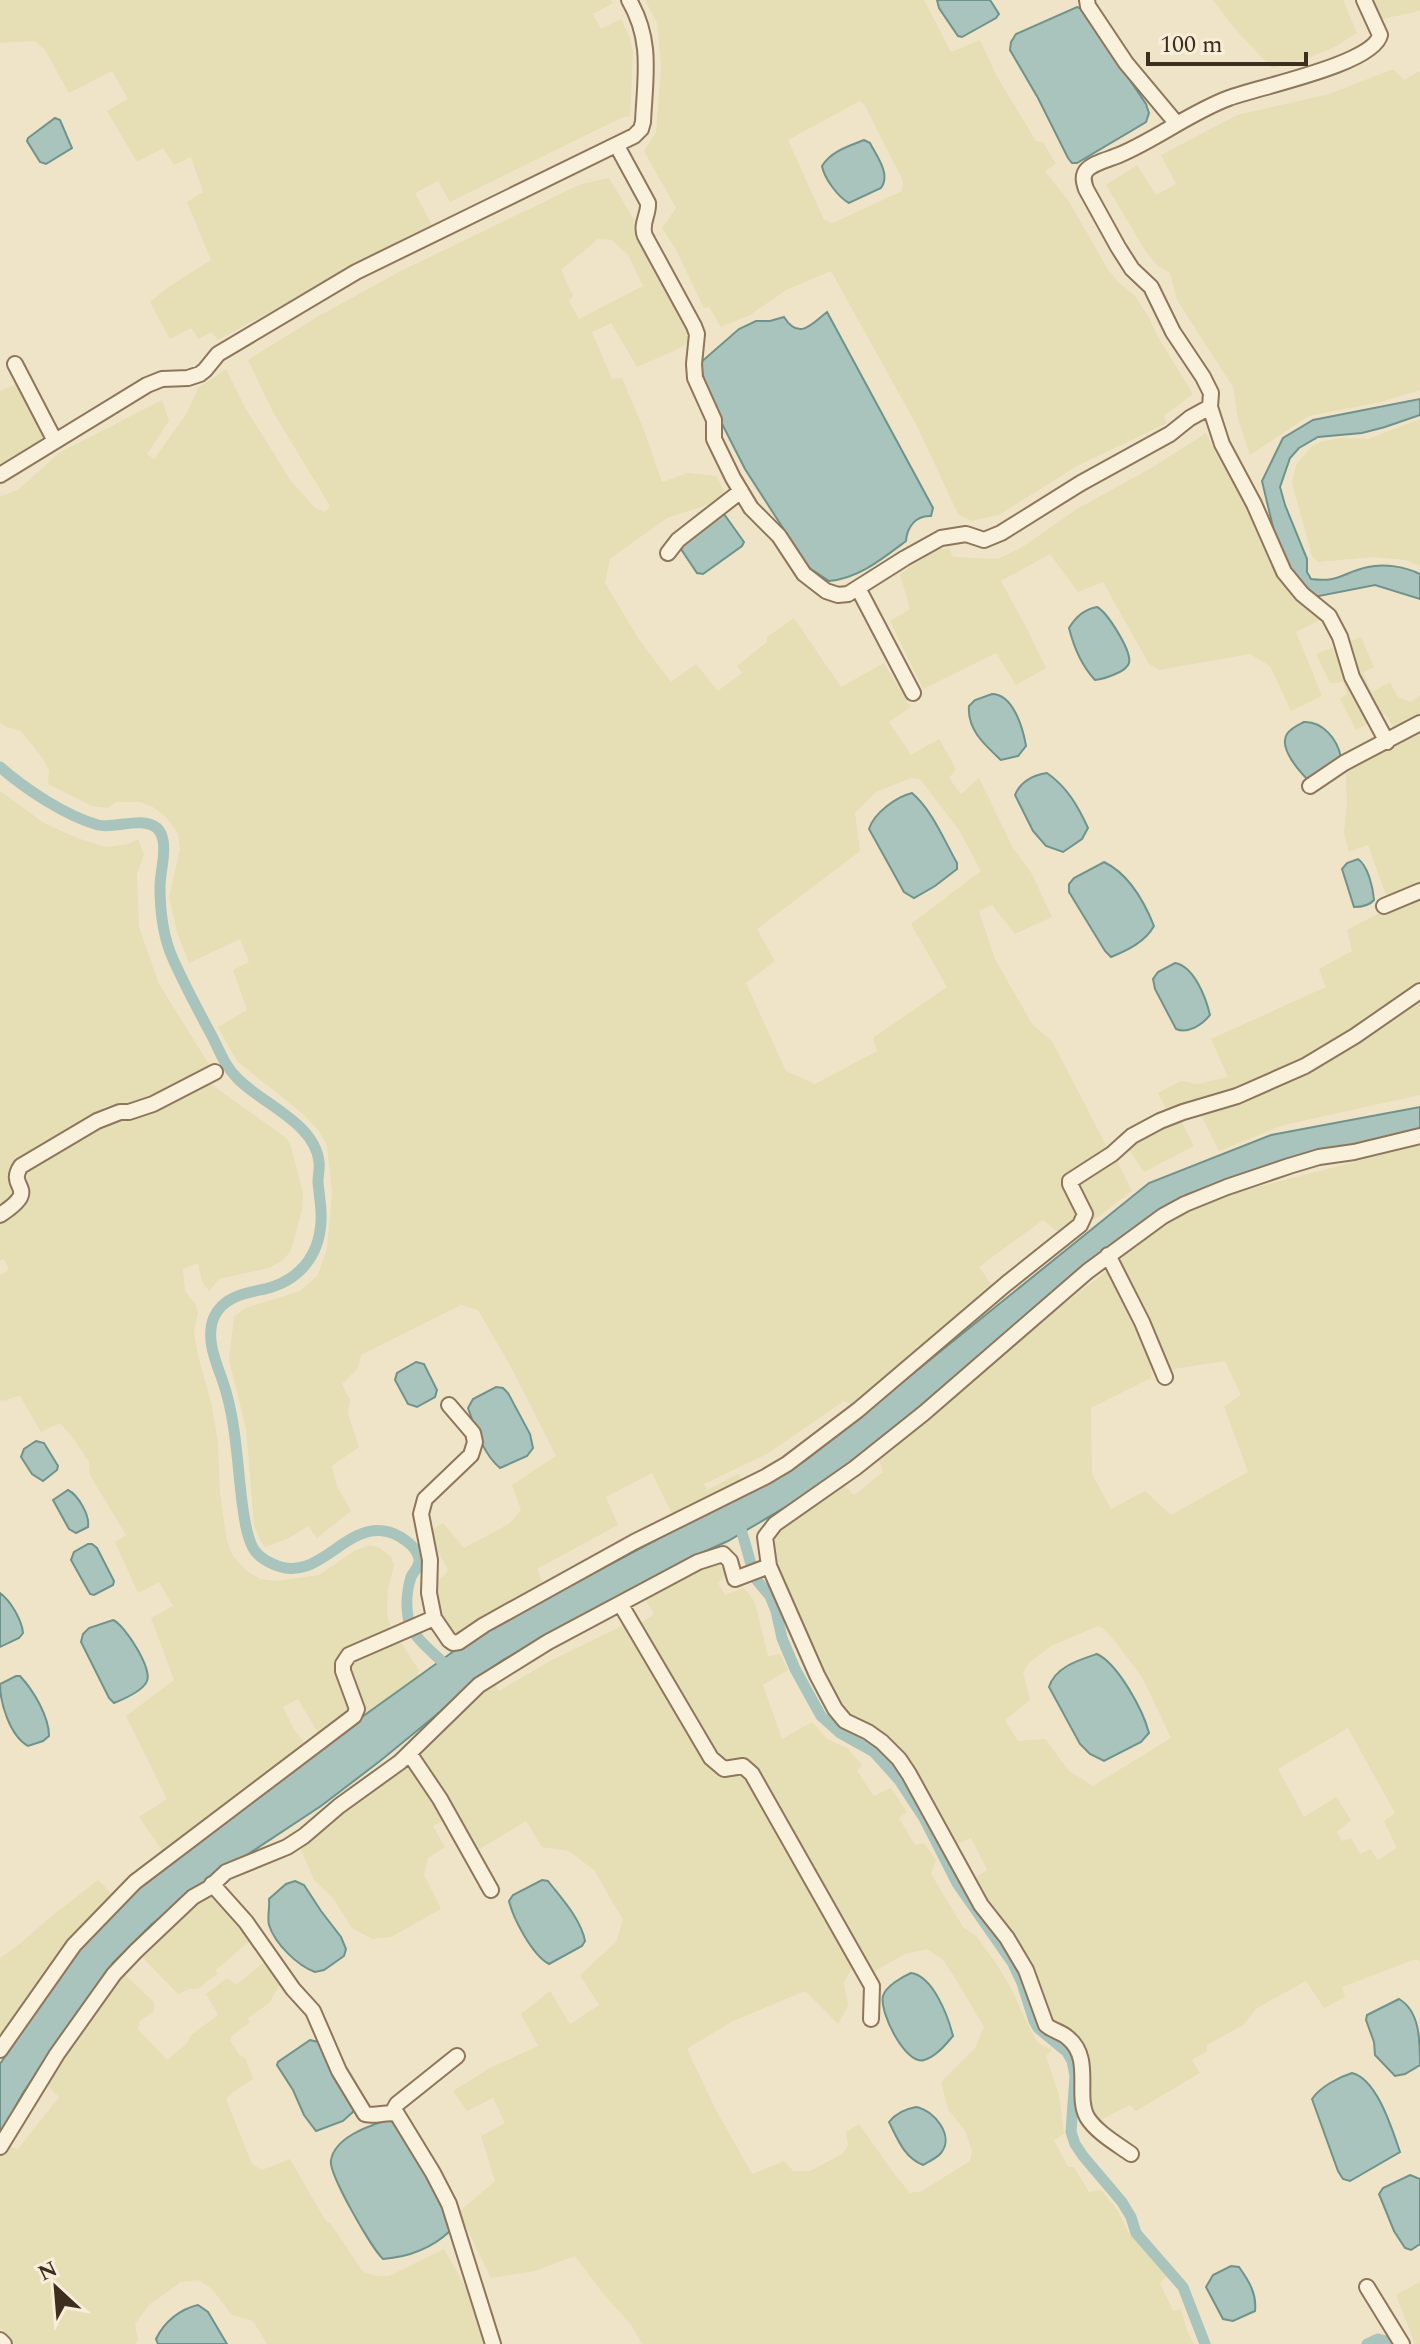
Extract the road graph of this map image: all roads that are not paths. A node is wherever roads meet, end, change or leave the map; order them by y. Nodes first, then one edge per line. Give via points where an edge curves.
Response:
1 (629, 0) edge
2 (1087, 0) edge
3 (1364, 0) edge
4 (1177, 124) junction
5 (617, 146) junction
6 (15, 364) dead end
7 (1210, 407) junction
8 (55, 441) junction
9 (0, 475) edge
10 (741, 491) junction
11 (668, 553) dead end
12 (858, 588) junction
13 (913, 693) dead end
14 (1420, 723) edge
15 (1387, 742) junction
16 (1310, 786) dead end
17 (1420, 891) edge
18 (1384, 906) dead end
19 (1420, 991) edge
20 (215, 1072) dead end
21 (1420, 1136) edge
22 (0, 1215) edge
23 (1108, 1255) junction
24 (1165, 1377) dead end
25 (449, 1405) dead end
26 (766, 1567) junction
27 (621, 1605) junction
28 (430, 1619) junction
29 (409, 1753) junction
30 (212, 1884) junction
31 (491, 1890) dead end
32 (871, 2019) dead end
33 (0, 2050) edge
34 (457, 2056) dead end
35 (392, 2113) junction
36 (0, 2147) edge
37 (1131, 2154) dead end
38 (1367, 2287) dead end
39 (0, 2340) edge
40 (4, 2344) edge
41 (493, 2344) edge
42 (1402, 2344) edge

1 - 5 street via 646,51 643,122 638,133
2 - 4 street via 1126,63
3 - 4 street via 1380,35 1370,48 1336,66 1222,100
4 - 7 street via 1087,170 1084,182 1118,247 1151,287 1203,377 1211,393
5 - 8 street via 356,272 225,349 200,374 147,385
5 - 10 street via 648,203 643,232 697,334 695,378 714,420 714,439
6 - 8 street
7 - 12 street via 1001,533 984,540 966,534 941,538
7 - 15 street via 1222,444 1284,572 1329,616 1352,677
8 - 9 street
10 - 11 street
10 - 12 street via 815,585 838,595
12 - 13 street
14 - 15 street
15 - 16 street
17 - 18 street
19 - 28 street via 1305,1066 1160,1121 1079,1173 1070,1184 1085,1214 1080,1225 902,1375 765,1477 634,1542 459,1642 449,1640
20 - 22 street via 153,1104 97,1121 21,1166 16,1178 22,1196
21 - 23 street via 1319,1157 1227,1187 1163,1216
23 - 24 street
23 - 26 street via 900,1433 775,1524 765,1537
25 - 28 street via 475,1442 471,1455 425,1499 421,1514 430,1560
26 - 27 street via 735,1579 723,1554 698,1562
26 - 37 street via 835,1709 899,1759 981,1905 1026,1970 1046,2025 1067,2037 1077,2052 1090,2122
27 - 29 street via 479,1685
27 - 32 street via 711,1758 724,1769 743,1766 752,1774 872,1986
28 - 33 street via 345,1659 343,1671 357,1709 350,1721 135,1882 74,1945
29 - 30 street via 304,1836 226,1872
29 - 31 street
30 - 35 street via 313,2011 365,2114
30 - 36 street via 114,1974
34 - 35 street
35 - 41 street via 449,2204
38 - 42 street
39 - 40 street

